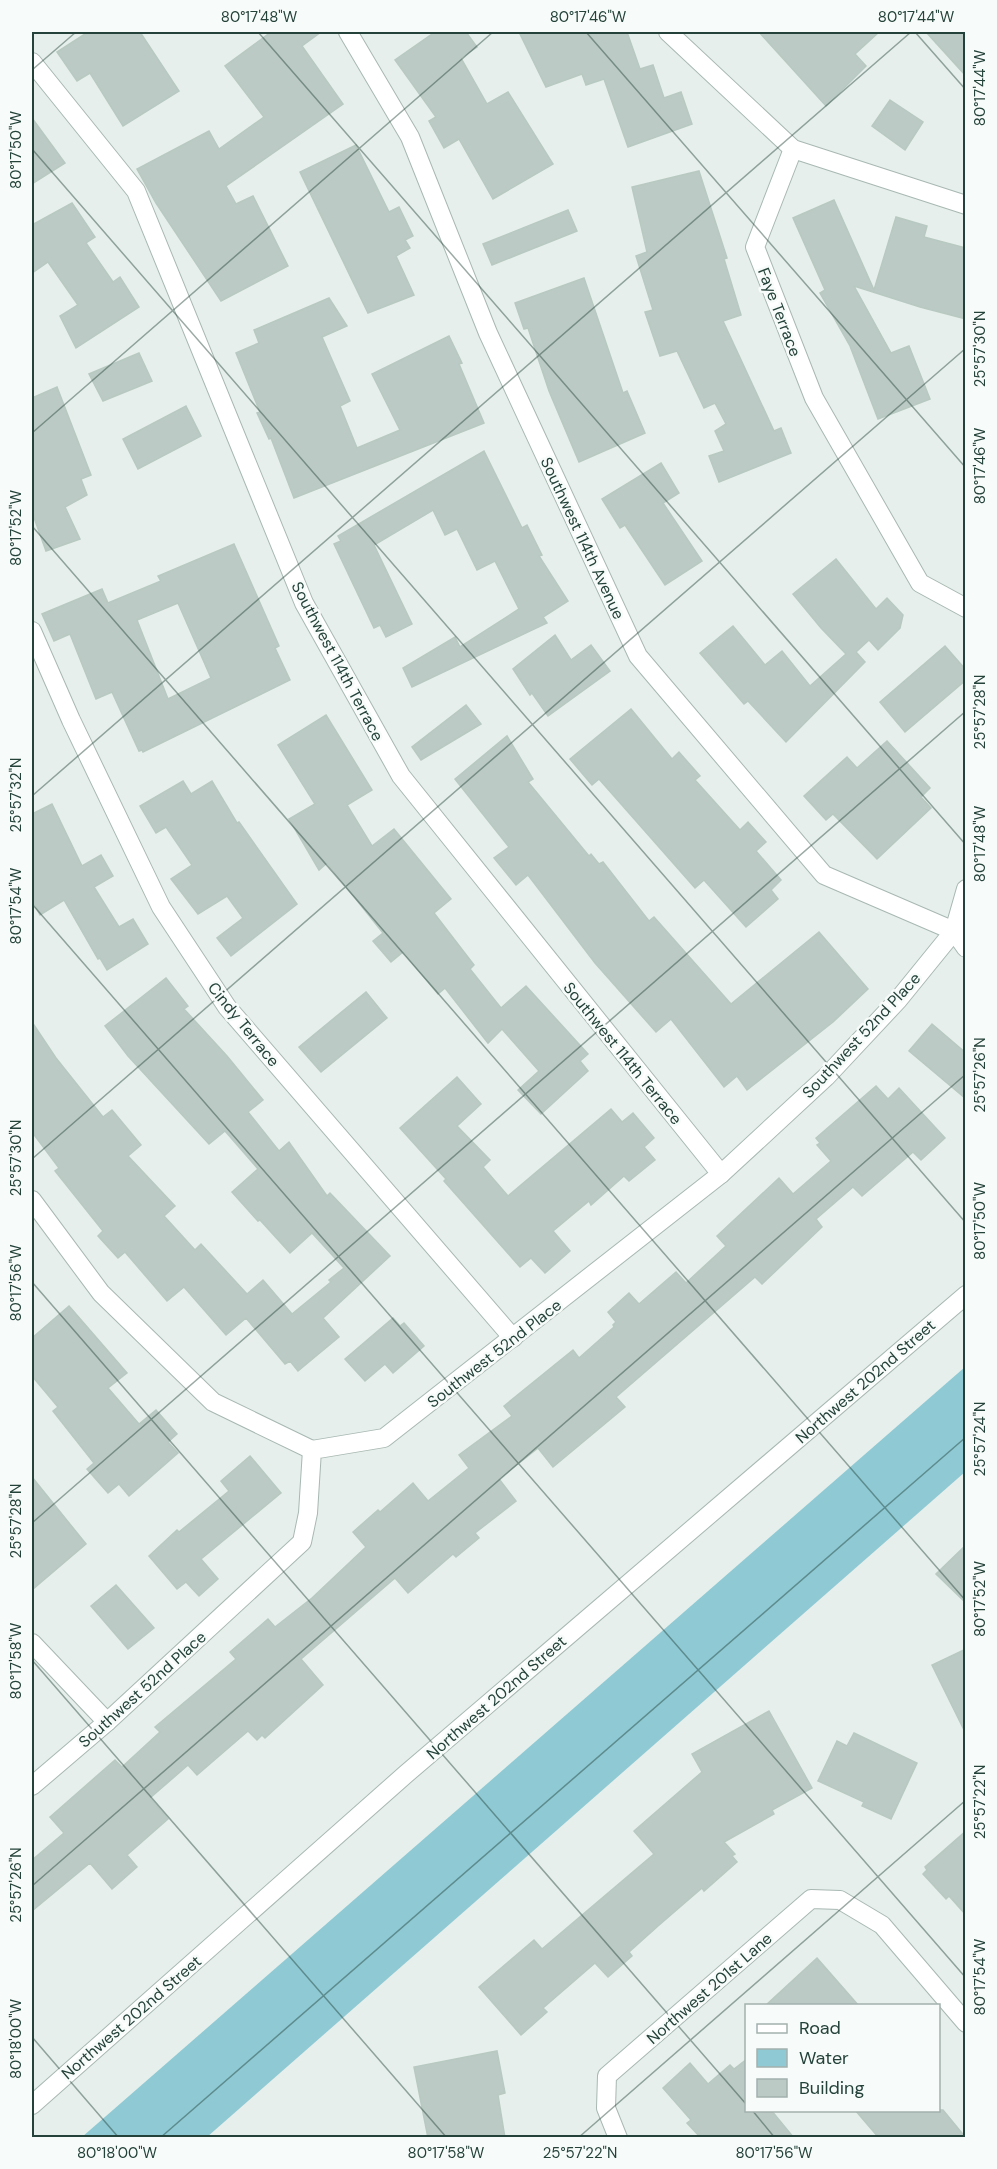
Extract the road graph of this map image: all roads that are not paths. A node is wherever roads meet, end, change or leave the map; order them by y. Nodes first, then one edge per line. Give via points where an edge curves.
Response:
1 (348, 32) edge
2 (668, 32) edge
3 (32, 62) edge
4 (793, 149) junction
5 (966, 205) edge
6 (966, 608) edge
7 (32, 631) edge
8 (966, 889) edge
9 (960, 929) edge
10 (966, 948) edge
11 (721, 1174) junction
12 (32, 1200) edge
13 (966, 1295) edge
14 (513, 1338) junction
15 (312, 1450) junction
16 (32, 1643) edge
17 (107, 1722) junction
18 (32, 1786) edge
19 (966, 2023) edge
20 (32, 2105) edge
21 (618, 2138) edge

1 - 9 street, Southwest 114th Avenue via 410,137 488,333 638,656 824,875
2 - 4 street
3 - 11 street, Southwest 114th Terrace via 136,191 304,603 401,776
4 - 5 street
4 - 6 street, Faye Terrace via 755,247 814,398 920,583
7 - 14 street, Cindy Terrace via 161,907 226,1007
8 - 9 street, Southwest 52nd Place
9 - 10 street
9 - 11 street, Southwest 52nd Place via 826,1077
11 - 14 street, Southwest 52nd Place
12 - 15 street via 101,1293 213,1402
13 - 20 street, Northwest 202nd Street via 406,1774
14 - 15 street, Southwest 52nd Place via 384,1438
15 - 17 street, Southwest 52nd Place via 302,1542
16 - 17 street
17 - 18 street, Southwest 52nd Place
19 - 21 street, Northwest 201st Lane via 882,1925 840,1900 811,1899 607,2076 606,2108

